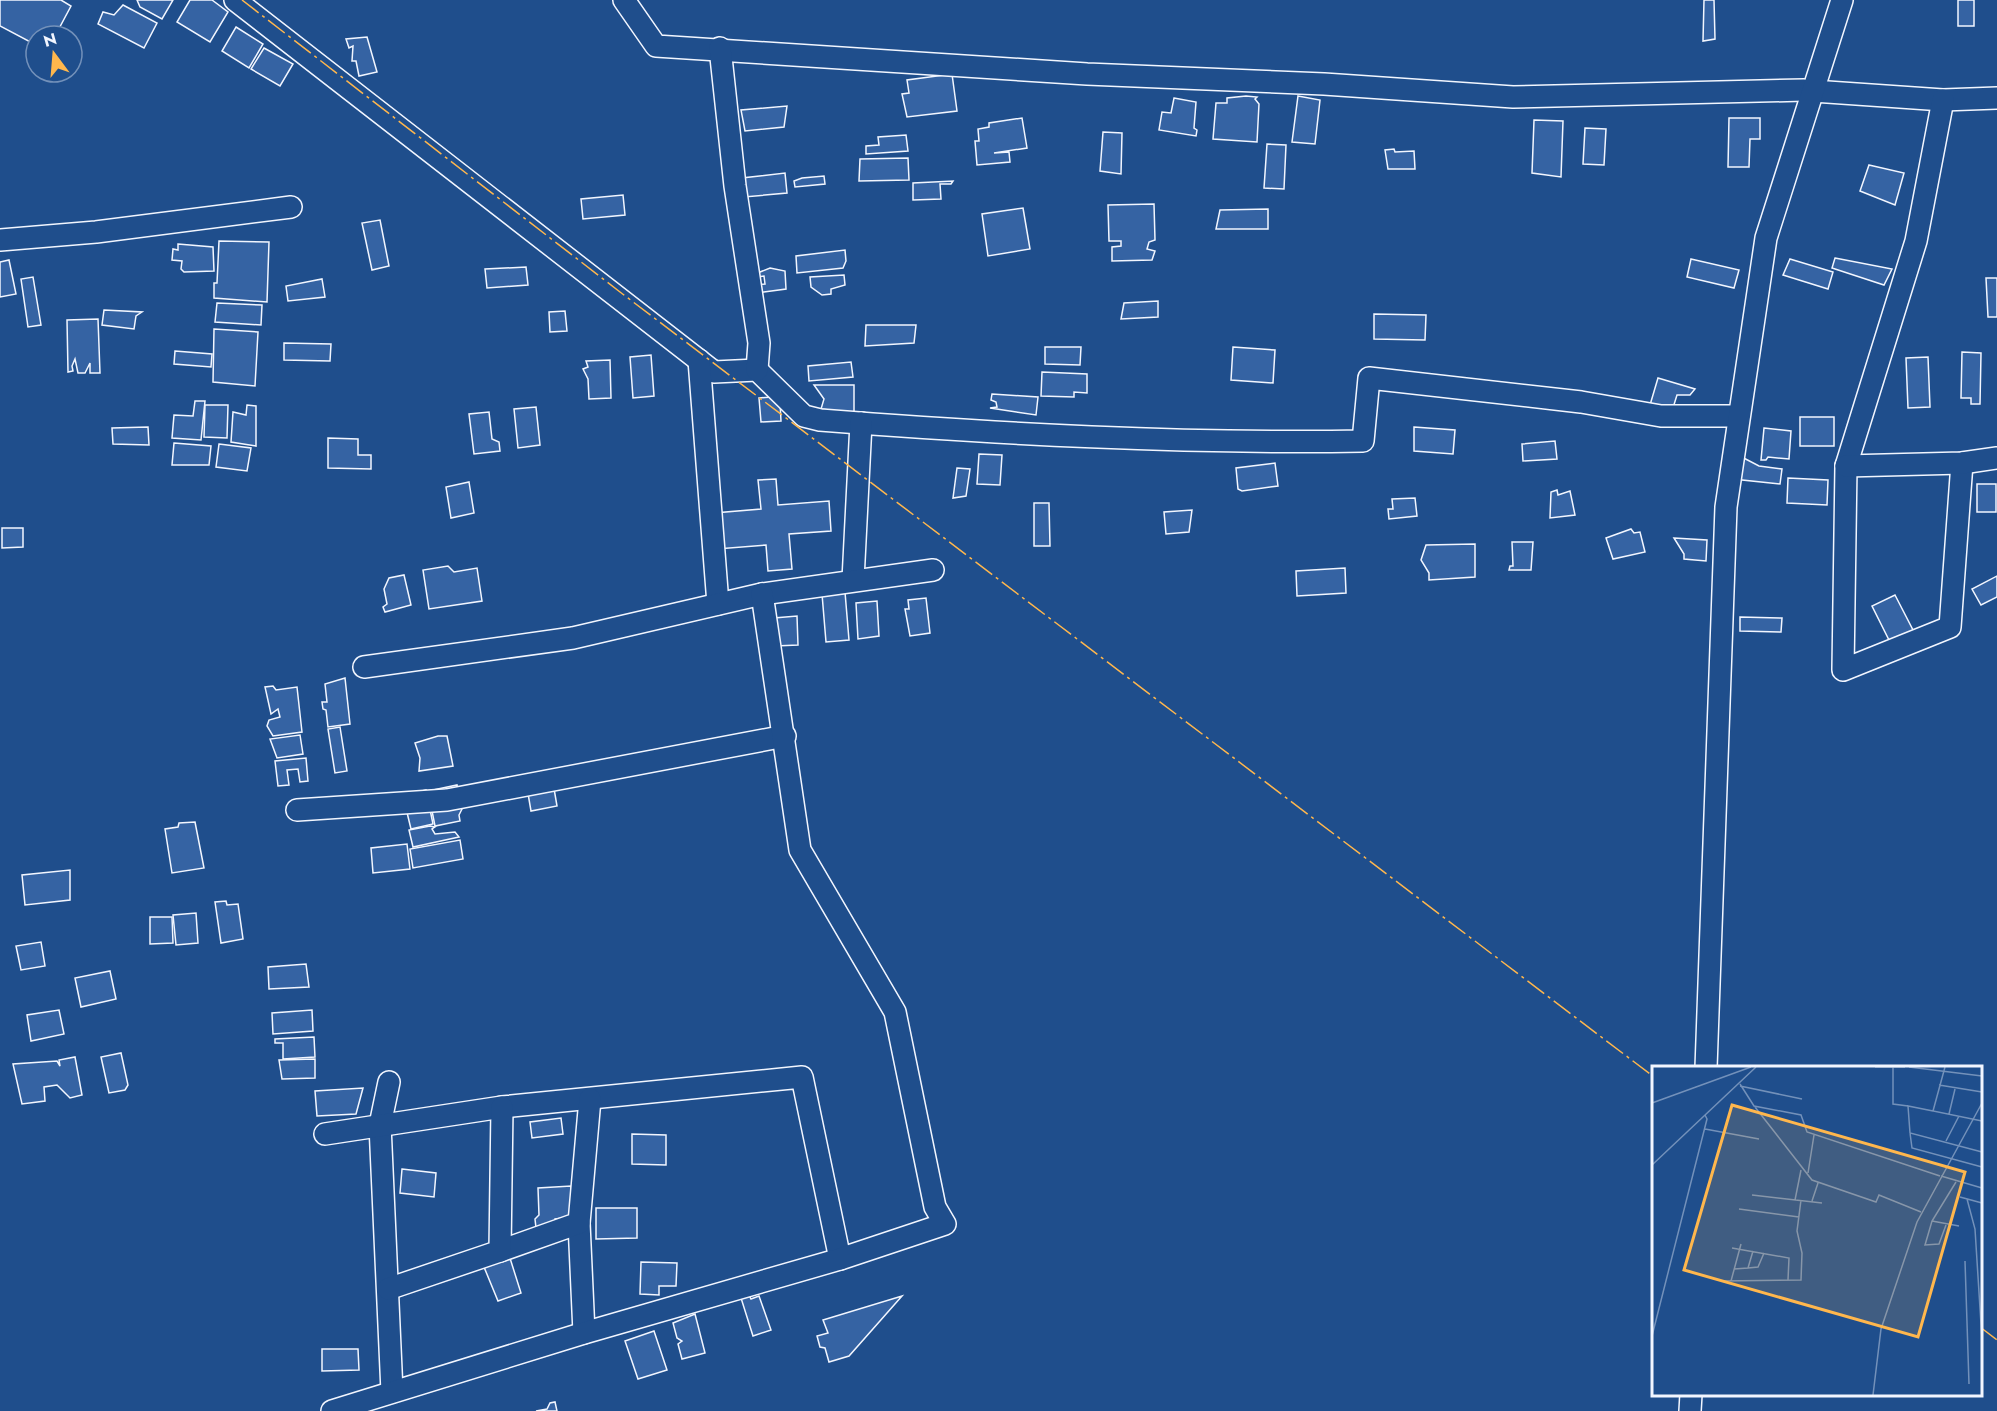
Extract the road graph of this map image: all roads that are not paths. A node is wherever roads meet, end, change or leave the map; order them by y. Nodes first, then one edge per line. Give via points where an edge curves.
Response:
1 (235, 0) edge
2 (624, 0) edge
3 (1842, 0) edge
4 (720, 48) junction
5 (1809, 91) junction
6 (1997, 98) edge
7 (1943, 100) junction
8 (291, 207) dead end
9 (0, 240) edge
10 (699, 360) junction
11 (757, 370) junction
12 (1739, 416) junction
13 (861, 423) junction
14 (1997, 458) edge
15 (1962, 463) junction
16 (1846, 466) junction
17 (933, 570) dead end
18 (853, 580) junction
19 (762, 594) junction
20 (718, 604) junction
21 (364, 667) dead end
22 (785, 736) junction
23 (297, 810) dead end
24 (1706, 1066) edge
25 (388, 1082) dead end
26 (590, 1100) junction
27 (502, 1107) junction
28 (380, 1125) junction
29 (325, 1134) dead end
30 (579, 1222) junction
31 (500, 1251) junction
32 (840, 1259) junction
33 (388, 1289) junction
34 (584, 1333) junction
35 (392, 1392) junction
36 (332, 1411) edge

1 - 10 street
2 - 4 street via 656,45
3 - 5 street
4 - 5 street via 1087,74 1513,97
4 - 11 street via 735,186 759,343
5 - 7 street
5 - 12 street via 1766,238
6 - 7 street
7 - 16 street via 1916,241
8 - 9 street
10 - 11 street via 714,372
10 - 20 street
11 - 13 street via 804,416
12 - 13 street via 1660,416 1581,402 1369,378 1364,441 1233,443
12 - 24 street via 1726,507
13 - 18 street
14 - 15 street
15 - 16 street
15 - 16 street via 1950,627 1843,670
17 - 18 street
18 - 19 street
19 - 20 street
19 - 22 street
20 - 21 street via 573,638
22 - 23 street via 447,800
22 - 32 street via 800,850 895,1012 934,1207 945,1224
25 - 28 street
26 - 27 street
26 - 30 street
26 - 32 street via 802,1077
27 - 28 street
27 - 31 street
28 - 29 street
28 - 33 street
30 - 31 street
30 - 34 street
31 - 33 street
32 - 34 street
33 - 35 street
34 - 35 street
35 - 36 street

